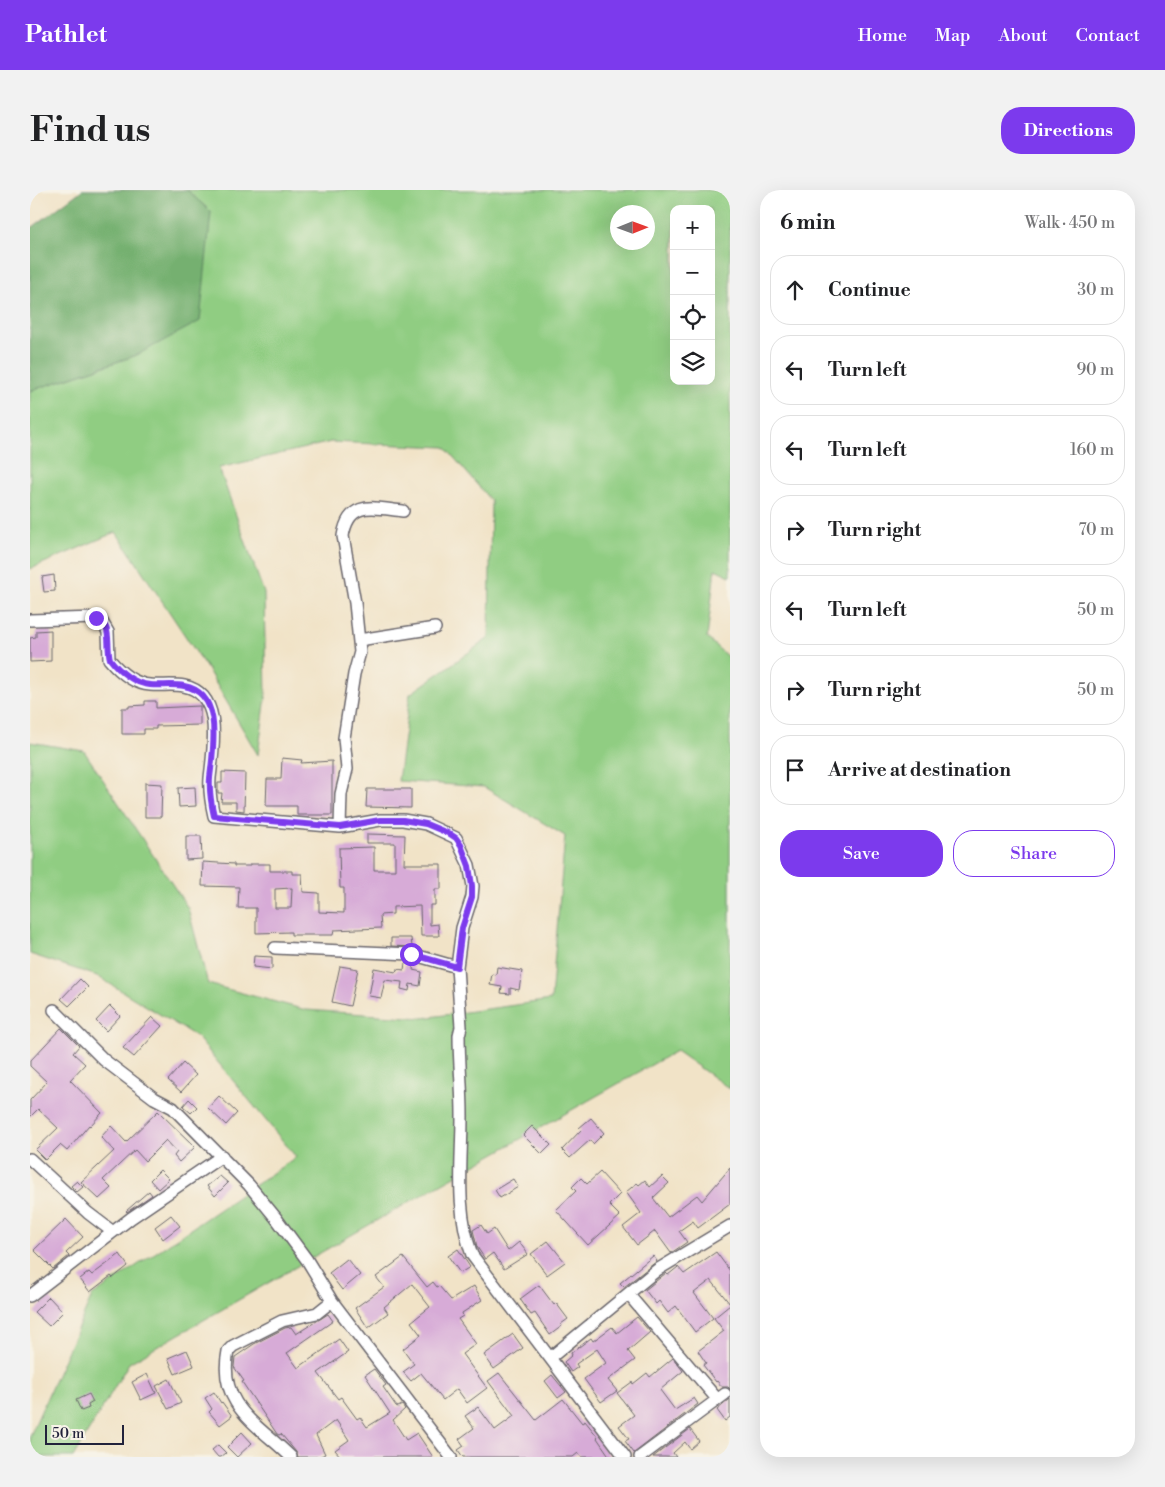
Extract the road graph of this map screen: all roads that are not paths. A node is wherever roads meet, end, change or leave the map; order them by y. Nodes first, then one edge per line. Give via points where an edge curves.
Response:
1 (402, 511) dead end
2 (30, 620) edge
3 (435, 628) dead end
4 (359, 640) junction
5 (340, 827) junction
6 (275, 948) dead end
7 (457, 967) junction
8 (54, 1010) dead end
9 (222, 1156) junction
10 (30, 1158) edge
11 (730, 1226) edge
12 (113, 1232) junction
13 (628, 1294) junction
14 (30, 1296) edge
15 (332, 1301) junction
16 (550, 1358) junction
17 (292, 1457) edge
18 (451, 1457) edge
19 (625, 1457) edge
20 (640, 1457) edge

1 - 4 street via 366,508 352,514 345,527 343,536
2 - 5 street via 102,620 108,632 110,659 134,681 190,687 209,703 213,718 210,798 214,816
3 - 4 street
4 - 5 street via 359,657 344,738 347,769 341,794
5 - 7 street via 380,820 403,820 426,824 456,838 469,866 472,886
6 - 7 street via 411,954
7 - 16 street via 461,1027 460,1194 466,1237 472,1255
8 - 9 street via 104,1060 154,1098 173,1108
9 - 12 street
9 - 15 street via 276,1218
10 - 12 street
11 - 13 street via 657,1270
12 - 14 street
13 - 16 street
13 - 20 street via 721,1397
15 - 17 street via 317,1314 282,1321 233,1346 228,1352 229,1392 241,1411
15 - 18 street
16 - 19 street

